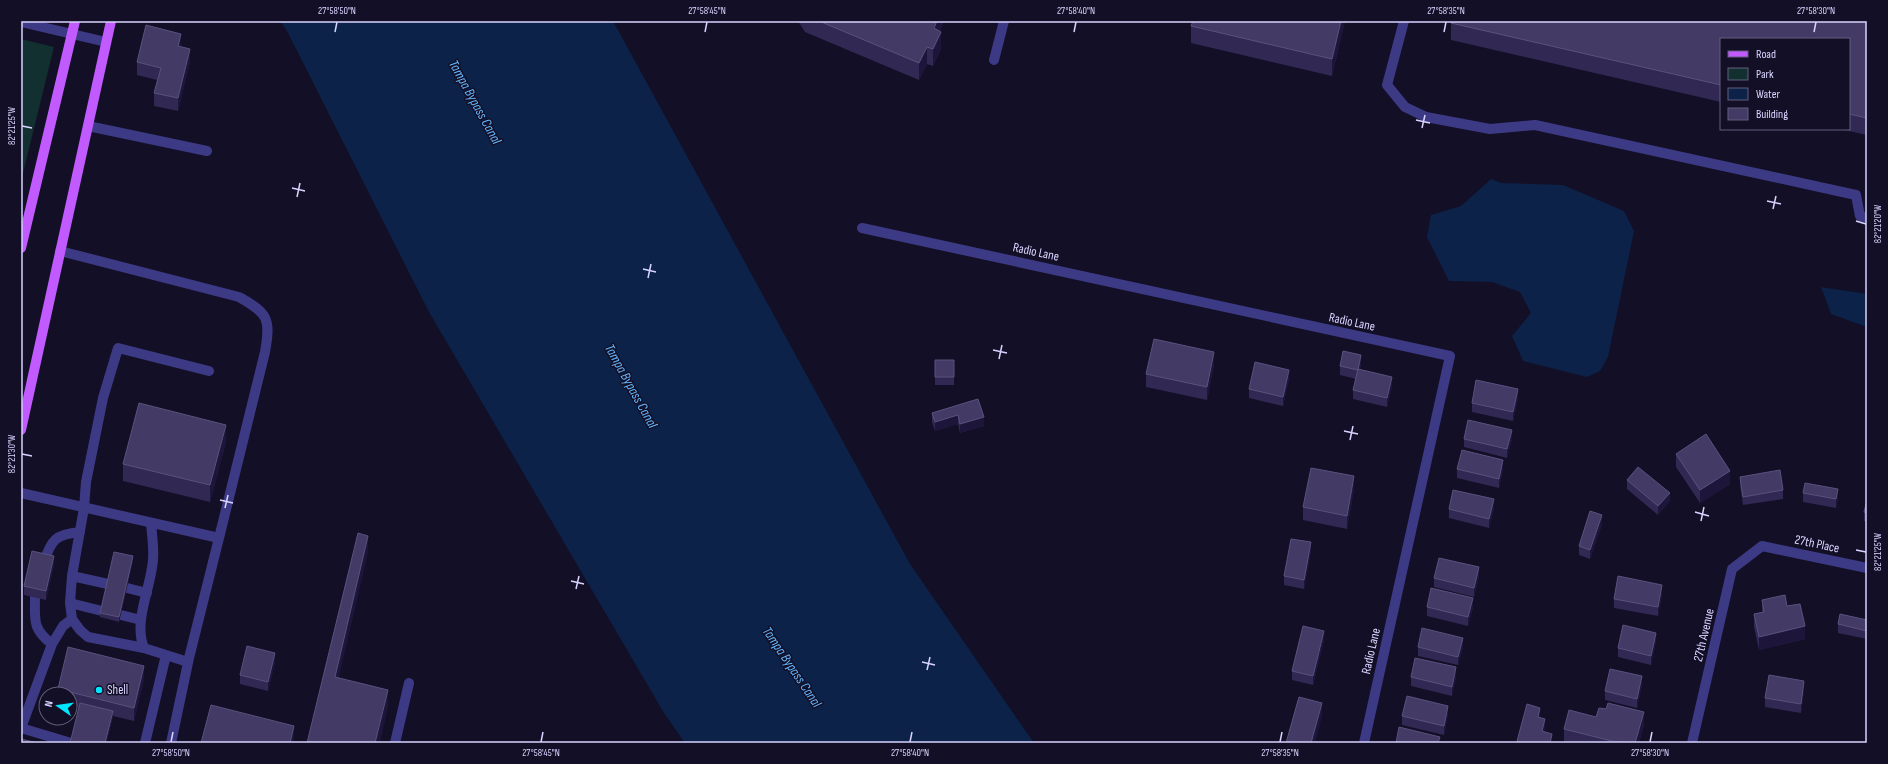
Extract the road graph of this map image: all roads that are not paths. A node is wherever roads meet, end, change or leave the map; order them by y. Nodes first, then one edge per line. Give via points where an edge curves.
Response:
1 (75, 21) edge
2 (111, 21) edge
3 (1004, 21) edge
4 (1404, 21) edge
5 (21, 22) edge
6 (72, 34) junction
7 (106, 42) junction
8 (994, 60) dead end
9 (88, 126) junction
10 (207, 151) dead end
11 (1867, 218) edge
12 (862, 228) dead end
13 (21, 248) edge
14 (60, 251) junction
15 (209, 371) dead end
16 (21, 430) edge
17 (21, 493) edge
18 (84, 508) junction
19 (151, 523) junction
20 (80, 532) junction
21 (219, 538) junction
22 (1762, 546) joint
23 (44, 562) edge
24 (1867, 568) edge
25 (72, 576) junction
26 (108, 584) edge
27 (127, 588) edge
28 (147, 593) junction
29 (35, 597) edge
30 (70, 603) junction
31 (102, 610) edge
32 (121, 615) edge
33 (72, 619) junction
34 (141, 620) junction
35 (52, 644) junction
36 (144, 648) junction
37 (166, 655) junction
38 (188, 662) junction
39 (409, 683) dead end
40 (30, 731) junction
41 (47, 739) edge
42 (67, 742) edge
43 (28, 743) edge
44 (145, 743) edge
45 (171, 743) edge
46 (395, 743) edge
47 (1364, 743) edge
48 (1692, 743) edge

1 - 6 main road
2 - 7 main road
3 - 8 street
4 - 11 street via 1387,85 1405,107 1426,117 1490,129 1535,125 1856,195 1860,216
5 - 6 street
6 - 7 street
6 - 13 main road
7 - 9 main road
9 - 10 street
9 - 14 main road
12 - 47 street, Radio Lane via 1450,356
14 - 16 main road
14 - 21 street via 239,296 256,306 266,318 269,332 265,352
15 - 18 street via 118,348 103,398 86,482
17 - 18 street
18 - 19 street
18 - 20 street
19 - 21 street
19 - 28 street via 153,559
20 - 23 street via 56,537 48,549
20 - 25 street
21 - 38 street
22 - 24 street, 27th Place
22 - 48 street, 27th Avenue via 1732,569
25 - 26 street
25 - 30 street
27 - 28 street
28 - 34 street
29 - 35 street via 36,624 40,635
30 - 31 street
30 - 33 street
32 - 34 street
33 - 35 street via 63,626
33 - 36 street via 88,636
34 - 36 street
35 - 40 street via 21,728
36 - 37 street
37 - 38 street
37 - 44 street
38 - 45 street
39 - 46 street
40 - 41 street
40 - 43 street
41 - 42 street

